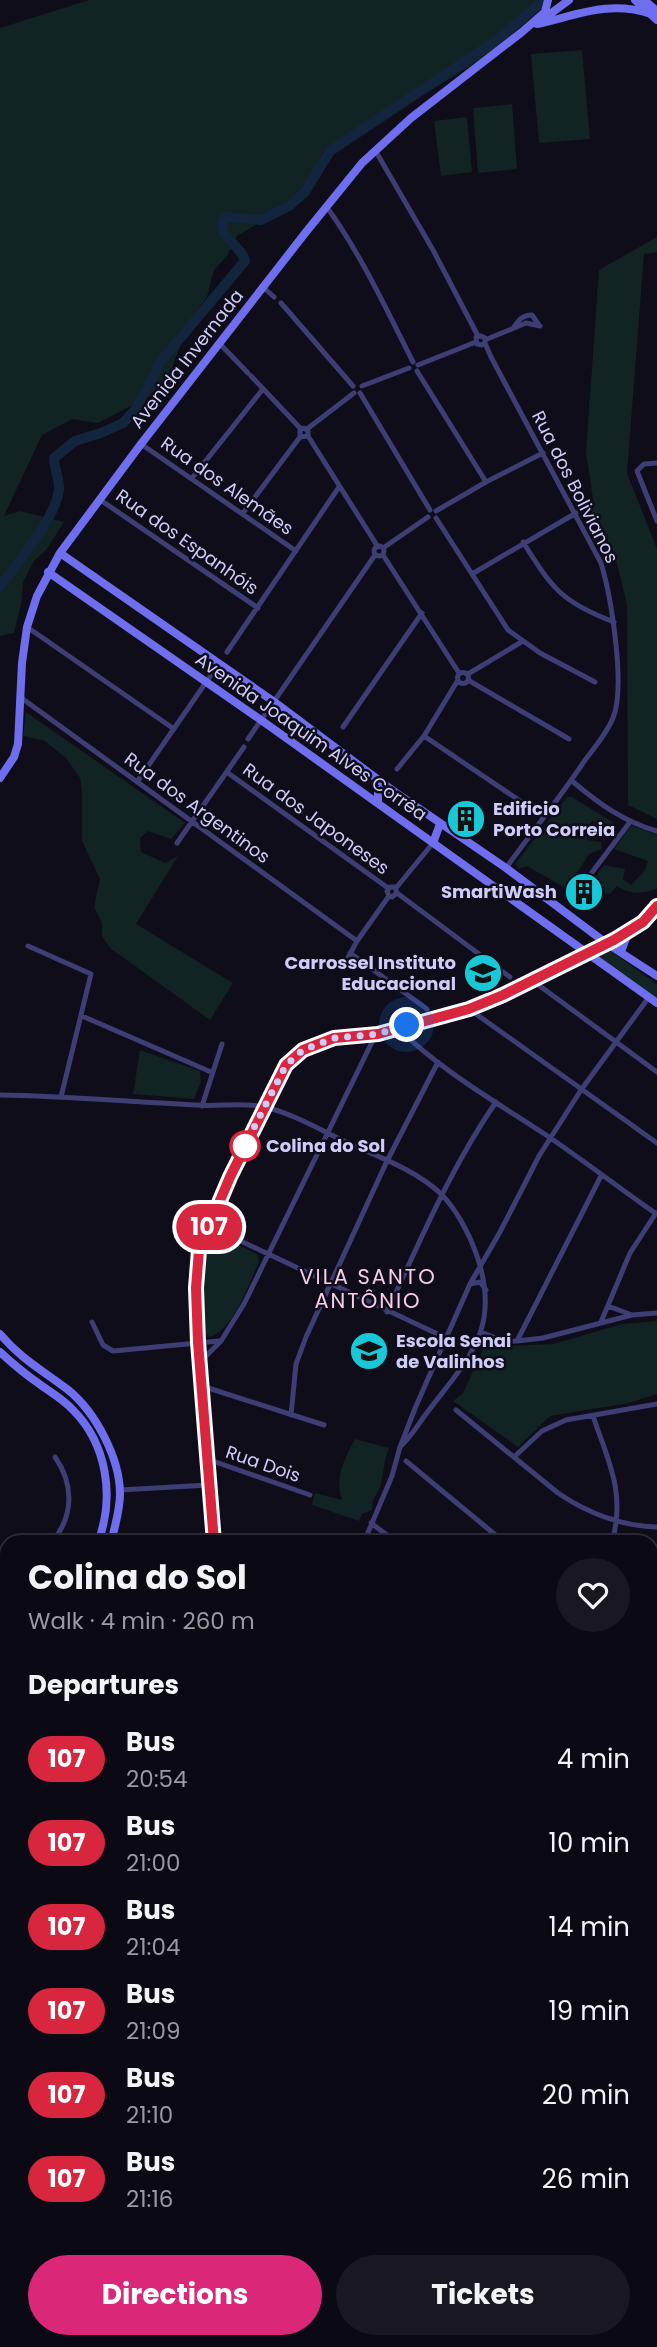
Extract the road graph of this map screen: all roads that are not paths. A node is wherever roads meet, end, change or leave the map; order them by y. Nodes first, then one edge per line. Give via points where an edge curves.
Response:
1 (548, 0) edge
2 (569, 0) edge
3 (635, 0) edge
4 (644, 0) edge
5 (655, 15) edge
6 (537, 24) junction
7 (522, 33) junction
8 (375, 150) junction
9 (326, 206) junction
10 (263, 287) junction
11 (274, 297) dead end
12 (281, 303) dead end
13 (514, 327) dead end
14 (477, 339) junction
15 (485, 342) junction
16 (219, 344) junction
17 (414, 367) junction
18 (264, 388) junction
19 (357, 389) junction
20 (305, 431) junction
21 (141, 444) junction
22 (543, 453) junction
23 (657, 463) edge
24 (192, 478) junction
25 (486, 482) junction
26 (340, 487) junction
27 (99, 499) junction
28 (433, 510) junction
29 (243, 513) junction
30 (576, 513) junction
31 (428, 517) junction
32 (436, 518) junction
33 (657, 521) edge
34 (523, 542) junction
35 (380, 547) junction
36 (296, 551) junction
37 (60, 553) junction
38 (375, 555) junction
39 (383, 555) junction
40 (48, 572) junction
41 (472, 574) junction
42 (258, 608) junction
43 (422, 613) junction
44 (614, 622) junction
45 (27, 627) junction
46 (523, 640) junction
47 (227, 652) dead end
48 (218, 665) junction
49 (459, 677) junction
50 (468, 677) junction
51 (207, 682) junction
52 (595, 682) dead end
53 (20, 697) junction
54 (273, 701) junction
55 (261, 720) junction
56 (343, 727) dead end
57 (174, 729) junction
58 (424, 736) junction
59 (569, 738) dead end
60 (248, 739) dead end
61 (244, 747) dead end
62 (397, 769) dead end
63 (228, 773) junction
64 (0, 778) edge
65 (572, 781) junction
66 (137, 782) junction
67 (392, 790) junction
68 (378, 803) junction
69 (532, 809) dead end
70 (191, 822) junction
71 (630, 822) junction
72 (440, 824) junction
73 (657, 831) edge
74 (177, 843) dead end
75 (433, 843) junction
76 (506, 868) junction
77 (388, 888) junction
78 (397, 890) junction
79 (575, 895) dead end
80 (389, 896) junction
81 (657, 906) edge
82 (629, 930) junction
83 (357, 941) junction
84 (606, 943) junction
85 (28, 946) dead end
86 (621, 952) junction
87 (350, 953) junction
88 (586, 954) junction
89 (342, 969) dead end
90 (657, 976) edge
91 (510, 977) dead end
92 (533, 981) junction
93 (649, 997) junction
94 (657, 1003) edge
95 (427, 1009) dead end
96 (469, 1009) junction
97 (82, 1016) junction
98 (398, 1028) junction
99 (376, 1034) junction
100 (616, 1043) junction
101 (222, 1044) dead end
102 (438, 1062) junction
103 (211, 1072) junction
104 (657, 1072) edge
105 (581, 1090) junction
106 (0, 1095) edge
107 (61, 1097) junction
108 (496, 1102) junction
109 (202, 1106) junction
110 (264, 1107) junction
111 (328, 1134) junction
112 (550, 1138) junction
113 (657, 1143) edge
114 (387, 1161) junction
115 (601, 1176) junction
116 (442, 1195) junction
117 (656, 1212) edge
118 (209, 1226) junction
119 (270, 1255) junction
120 (481, 1267) junction
121 (329, 1284) junction
122 (470, 1284) junction
123 (486, 1290) junction
124 (608, 1306) junction
125 (387, 1312) junction
126 (657, 1313) edge
127 (632, 1315) junction
128 (92, 1322) dead end
129 (601, 1322) junction
130 (481, 1332) junction
131 (0, 1334) edge
132 (446, 1338) junction
133 (501, 1340) junction
134 (220, 1341) junction
135 (198, 1342) junction
136 (477, 1342) junction
137 (517, 1342) junction
138 (0, 1352) edge
139 (200, 1362) junction
140 (202, 1386) junction
141 (657, 1404) edge
142 (416, 1406) junction
143 (456, 1410) dead end
144 (427, 1413) junction
145 (291, 1415) junction
146 (593, 1416) junction
147 (324, 1425) dead end
148 (400, 1447) junction
149 (55, 1457) dead end
150 (514, 1457) junction
151 (207, 1459) junction
152 (406, 1461) dead end
153 (208, 1485) junction
154 (120, 1490) junction
155 (310, 1495) dead end
156 (616, 1522) junction
157 (371, 1523) junction
158 (657, 1527) edge
159 (57, 1535) edge
160 (100, 1535) edge
161 (113, 1535) edge
162 (213, 1535) edge
163 (366, 1535) edge
164 (387, 1535) edge
165 (496, 1535) edge
166 (613, 1535) edge

1 - 7 main road, Avenida Invernada via 545,12
2 - 6 main road, Avenida Invernada
3 - 5 main road
4 - 5 main road
5 - 6 main road via 626,6 598,7
6 - 7 main road, Avenida Invernada
7 - 8 main road, Avenida Invernada
8 - 9 main road, Avenida Invernada
8 - 14 street via 433,250
9 - 10 main road, Avenida Invernada
9 - 17 street via 377,289
10 - 11 street
10 - 16 main road, Avenida Invernada
12 - 19 street
13 - 15 street
14 - 15 street via 480,345
14 - 17 street
15 - 22 street, Rua dos Bolivianos
16 - 18 street
16 - 21 main road, Avenida Invernada
17 - 19 street
17 - 25 street
18 - 20 street
18 - 24 street
19 - 20 street
19 - 28 street
20 - 26 street
20 - 29 street
21 - 24 street, Rua dos Alemães
21 - 27 main road, Avenida Invernada
22 - 25 street
22 - 30 street, Rua dos Bolivianos
23 - 33 street via 644,464 638,471
24 - 29 street, Rua dos Alemães
25 - 28 street
26 - 35 street
26 - 36 street
27 - 37 main road, Avenida Invernada
27 - 42 street, Rua dos Espanhóis
28 - 31 street
28 - 32 street
29 - 36 street, Rua dos Alemães
30 - 34 street
30 - 44 street, Rua dos Bolivianos via 601,563
31 - 32 street
31 - 35 street
32 - 41 street
34 - 41 street
34 - 44 street via 560,595
35 - 38 street
35 - 39 street
36 - 42 street
37 - 40 main road, Avenida Invernada
37 - 48 main road, Avenida Joaquim Alves Corrêa
38 - 39 street
38 - 54 street
39 - 43 street
40 - 45 main road, Avenida Invernada
40 - 51 main road, Avenida Joaquim Alves Corrêa
41 - 46 street via 508,630
42 - 47 street
43 - 49 street
43 - 56 street
44 - 65 street, Rua dos Bolivianos via 616,709
45 - 53 main road, Avenida Invernada
45 - 57 street
46 - 50 street
46 - 52 street
48 - 51 street
48 - 54 main road, Avenida Joaquim Alves Corrêa
49 - 50 street via 465,672
49 - 50 street via 463,683
49 - 58 street
50 - 59 street
51 - 55 main road, Avenida Joaquim Alves Corrêa
51 - 57 street
53 - 64 main road, Avenida Invernada via 18,744
53 - 66 street, Rua dos Argentinos
54 - 55 street
54 - 67 main road, Avenida Joaquim Alves Corrêa
55 - 60 street
55 - 68 main road, Avenida Joaquim Alves Corrêa
57 - 66 street
58 - 62 street
58 - 69 street
61 - 63 street
63 - 70 street
63 - 77 street, Rua dos Japoneses
65 - 71 street
65 - 76 street, Rua dos Bolivianos
66 - 70 street, Rua dos Argentinos
67 - 68 main road via 381,789
67 - 72 main road, Avenida Joaquim Alves Corrêa
68 - 75 main road, Avenida Joaquim Alves Corrêa
70 - 74 street
70 - 83 street, Rua dos Argentinos
71 - 73 street
71 - 79 street
72 - 75 main road
72 - 76 main road, Avenida Joaquim Alves Corrêa
75 - 78 street
75 - 88 main road, Avenida Joaquim Alves Corrêa
76 - 84 main road, Avenida Joaquim Alves Corrêa
77 - 78 street
77 - 80 street
78 - 80 street via 394,897
78 - 91 street, Rua dos Japoneses
80 - 83 street
81 - 82 main road
82 - 84 main road
82 - 86 main road
83 - 87 street
84 - 86 main road, Avenida Joaquim Alves Corrêa
84 - 88 main road
85 - 97 street via 91,974
86 - 90 main road, Avenida Joaquim Alves Corrêa
87 - 89 street
87 - 95 street
88 - 92 main road
88 - 93 main road, Avenida Joaquim Alves Corrêa
92 - 96 main road
92 - 100 street
93 - 94 main road, Avenida Joaquim Alves Corrêa
93 - 100 street
96 - 98 main road
96 - 105 street
97 - 103 street
97 - 107 street
98 - 99 main road
98 - 102 street
99 - 110 main road via 334,1038 303,1050 286,1065
99 - 111 street
100 - 104 street
100 - 105 street
101 - 103 street
102 - 108 street
102 - 114 street
103 - 109 street
105 - 112 street
105 - 113 street
106 - 107 street
107 - 109 street
108 - 112 street
108 - 116 street
109 - 110 street
110 - 111 street
110 - 118 main road
111 - 114 street
111 - 119 street
112 - 115 street
112 - 120 street
114 - 116 street
114 - 121 street
115 - 117 street
115 - 137 street
116 - 120 street via 466,1230
116 - 125 street
117 - 124 street via 630,1253
118 - 119 street
118 - 135 main road via 197,1268
119 - 121 street
119 - 134 street
120 - 122 street
120 - 123 street
121 - 125 street
121 - 145 street via 296,1364
122 - 123 street via 480,1282
122 - 132 street
123 - 130 street
124 - 127 street
124 - 129 street
125 - 132 street
126 - 127 street
127 - 129 street
128 - 135 street via 103,1345 113,1351
129 - 137 street
130 - 133 street
130 - 136 street
131 - 154 main road via 23,1358 67,1390 97,1423
132 - 142 street
133 - 136 street
133 - 137 street
134 - 135 street
134 - 139 street
135 - 139 main road
136 - 144 street via 465,1366
138 - 160 main road via 82,1419 104,1465 108,1488
139 - 140 main road
140 - 145 street
140 - 151 main road
141 - 146 street
142 - 144 street
142 - 148 street
143 - 150 street
144 - 148 street
145 - 147 street
146 - 150 street via 550,1427
146 - 156 street via 616,1481
148 - 157 street
149 - 159 street via 67,1479 69,1508
150 - 156 street via 576,1505
151 - 153 main road
151 - 155 street, Rua Dois
152 - 165 street
153 - 154 street
153 - 162 main road
154 - 161 main road
156 - 158 street
156 - 166 street
157 - 163 street
157 - 164 street

